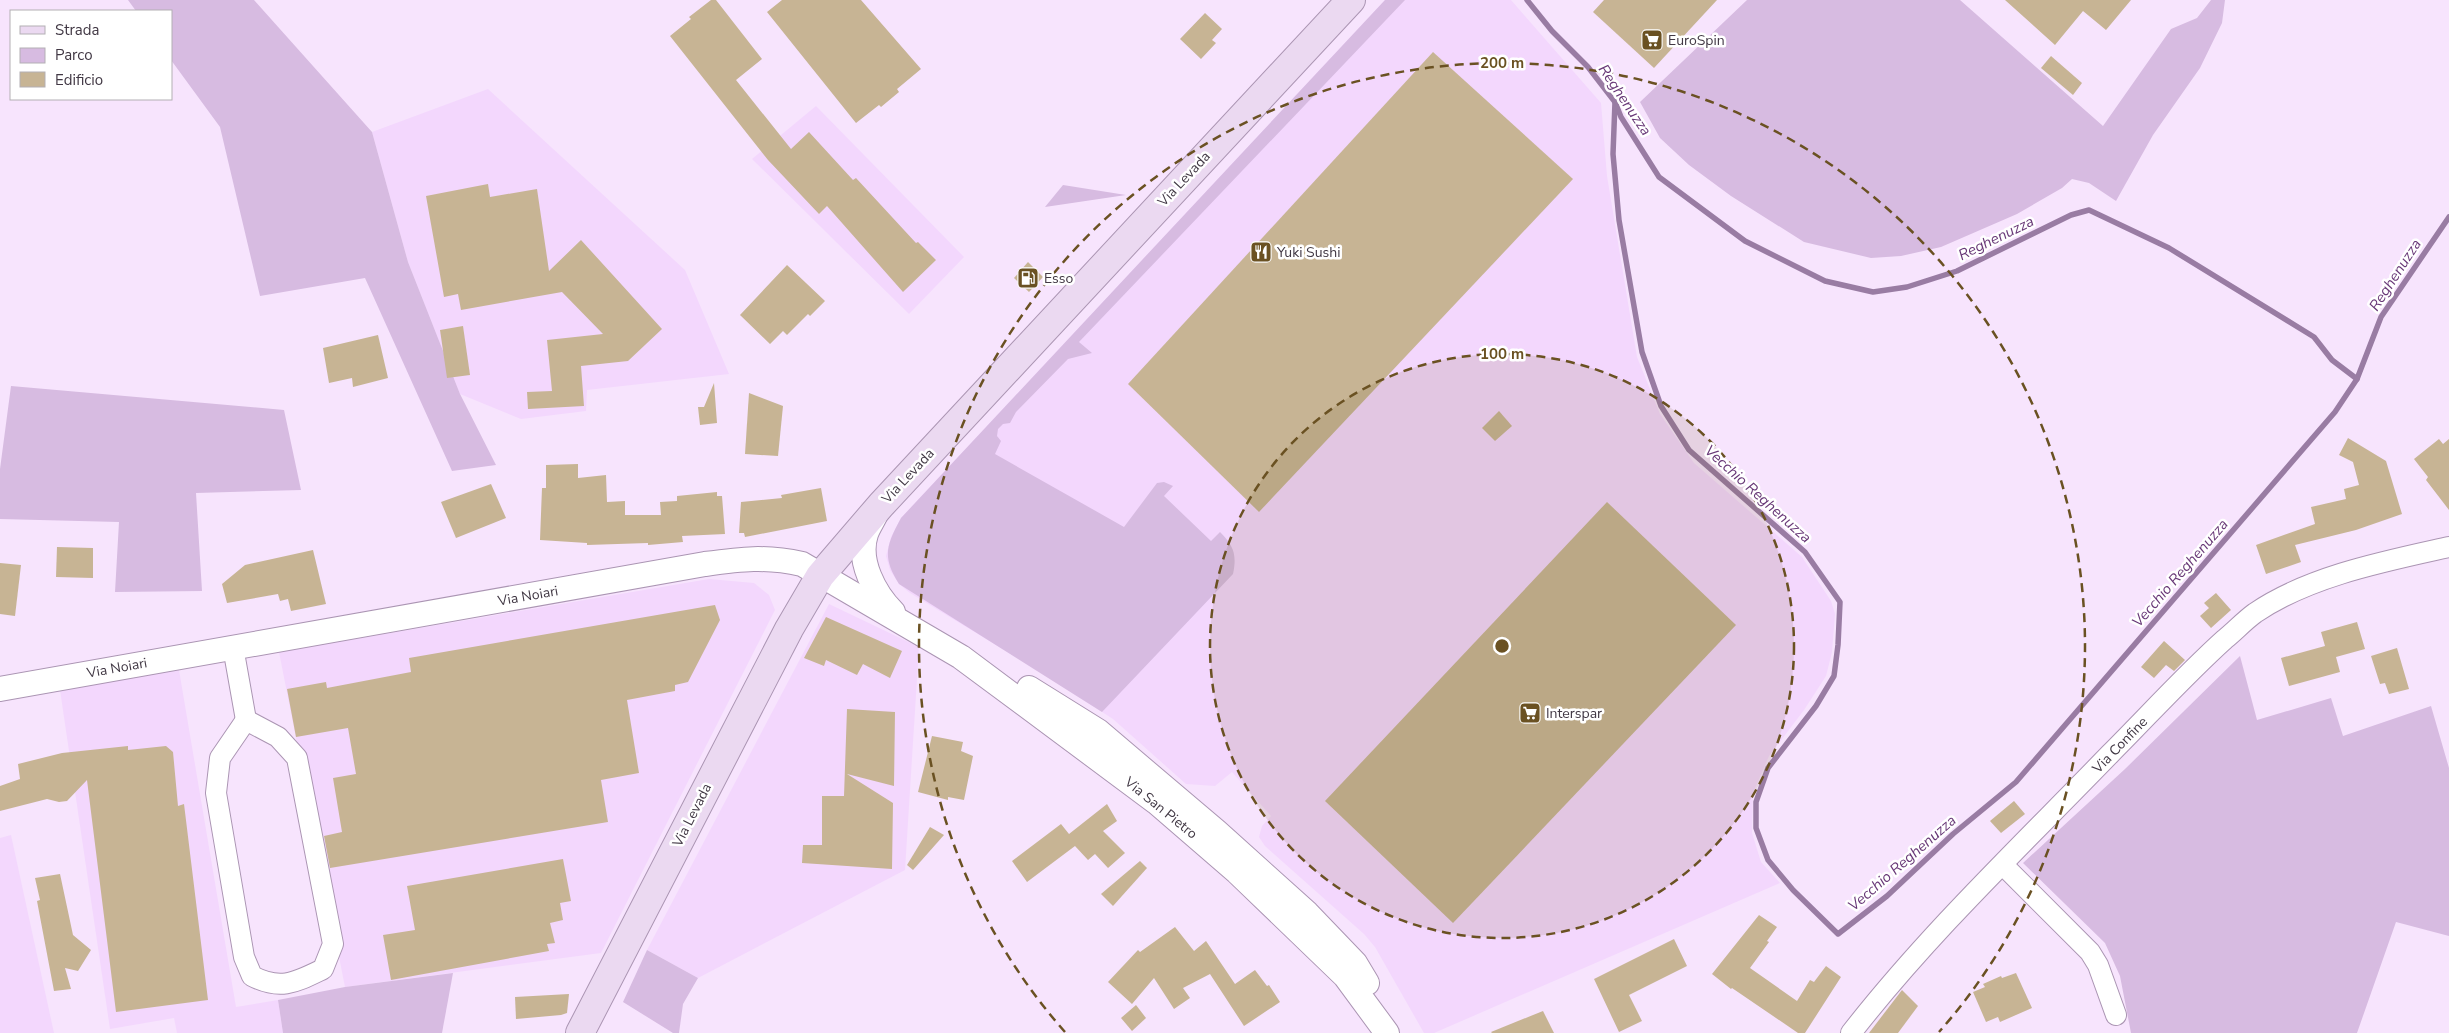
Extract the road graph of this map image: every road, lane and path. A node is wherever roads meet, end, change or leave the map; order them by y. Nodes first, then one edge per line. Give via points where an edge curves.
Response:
1 (1351, 0) edge
2 (881, 505) junction
3 (2449, 547) edge
4 (820, 576) junction
5 (901, 621) junction
6 (233, 647) junction
7 (962, 657) junction
8 (0, 689) edge
9 (246, 720) junction
10 (2003, 865) junction
11 (2116, 1015) dead end
12 (580, 1033) edge
13 (1387, 1033) edge
14 (1392, 1033) edge
15 (1851, 1033) edge

1 - 2 main road, Via Levada
2 - 4 main road, Via Levada
2 - 5 street, Via San Pietro via 866,534 864,551 874,589
3 - 10 street, Via Confine via 2316,583 2286,595 2254,614 2207,655
4 - 5 street, Via San Pietro
4 - 6 street, Via Noiari via 802,564 772,558 745,559
4 - 12 main road, Via Levada via 789,629
5 - 7 street, Via San Pietro
6 - 8 street, Via Noiari
6 - 9 street
7 - 13 street, Via San Pietro via 1196,835 1345,976
7 - 14 street via 1021,683 1098,731 1217,832 1307,913 1355,963
9 - 9 street via 220,758 216,794 219,813 244,957 252,976 266,983 291,984 323,969 333,944 297,758 278,737
10 - 11 street via 2090,952
10 - 15 street, Via Confine via 1909,964

